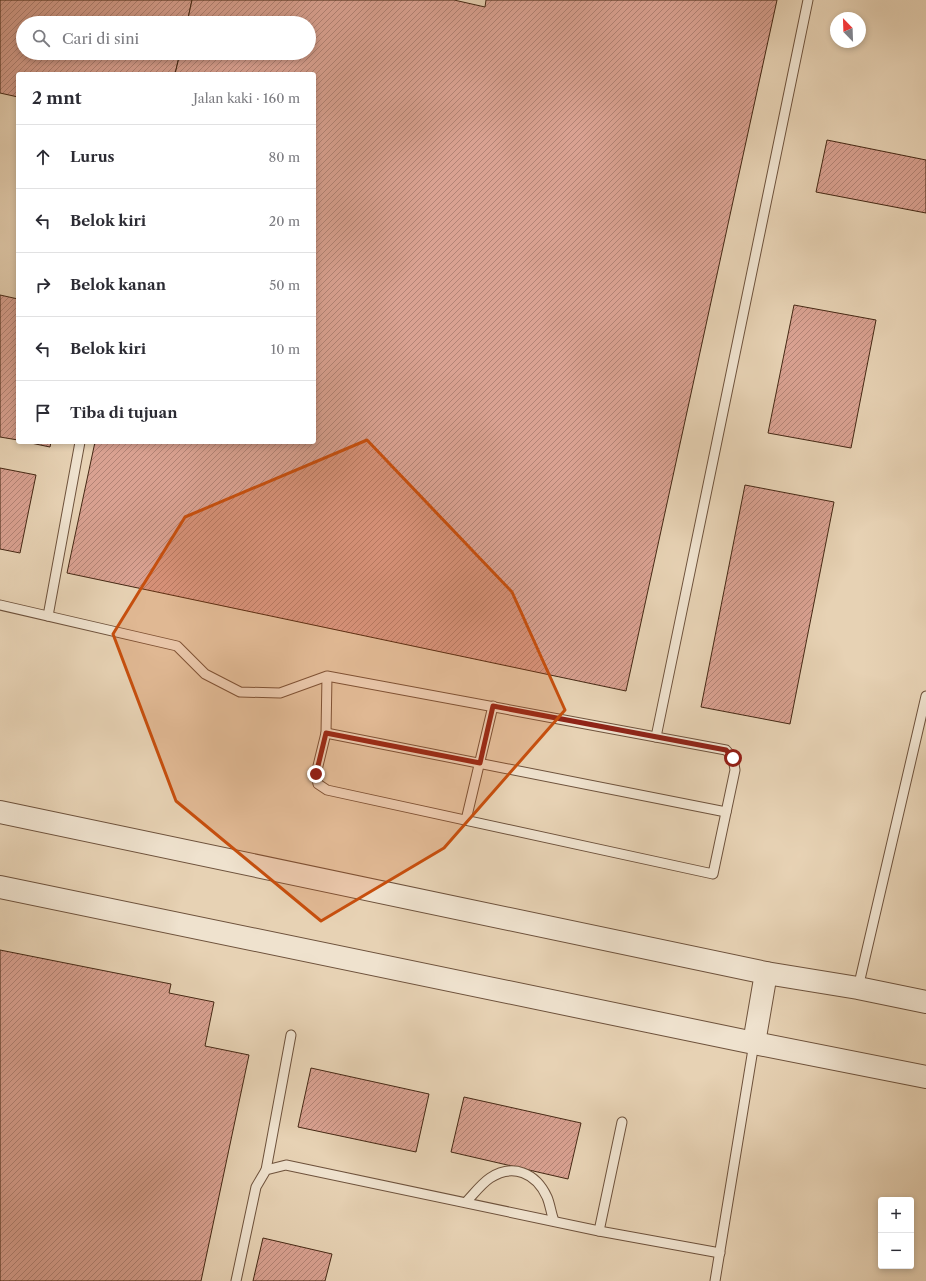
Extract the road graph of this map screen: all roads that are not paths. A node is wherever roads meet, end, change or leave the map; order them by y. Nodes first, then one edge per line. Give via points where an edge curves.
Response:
1 (808, 0) edge
2 (80, 444) edge
3 (0, 605) edge
4 (48, 616) junction
5 (327, 676) junction
6 (926, 696) edge
7 (493, 706) junction
8 (326, 733) junction
9 (656, 737) junction
10 (480, 763) junction
11 (0, 812) edge
12 (726, 812) junction
13 (466, 820) junction
14 (0, 887) edge
15 (766, 973) junction
16 (858, 988) junction
17 (926, 1002) edge
18 (291, 1035) dead end
19 (754, 1043) junction
20 (926, 1077) edge
21 (622, 1122) dead end
22 (266, 1170) junction
23 (466, 1202) junction
24 (554, 1221) junction
25 (599, 1231) junction
26 (720, 1253) junction
27 (236, 1281) edge
28 (716, 1281) edge

1 - 9 lane
2 - 4 lane
3 - 4 lane
4 - 5 lane via 177,646 205,674 240,692 280,693
5 - 7 lane
5 - 8 lane
6 - 16 lane
7 - 9 lane
7 - 10 lane
8 - 10 lane
8 - 13 lane via 316,774 318,784 327,790
9 - 12 lane via 726,750 733,758 735,770
10 - 12 lane
10 - 13 lane
11 - 15 street
12 - 13 lane via 713,874
14 - 19 street
15 - 16 street
15 - 19 street
16 - 17 street
18 - 22 lane
19 - 20 street
19 - 26 lane
21 - 25 lane
22 - 23 lane via 286,1165
22 - 27 lane via 256,1187
23 - 24 lane
23 - 24 lane via 489,1179 502,1172 516,1171 529,1175 536,1181 547,1197
24 - 25 lane
25 - 26 lane
26 - 28 lane

